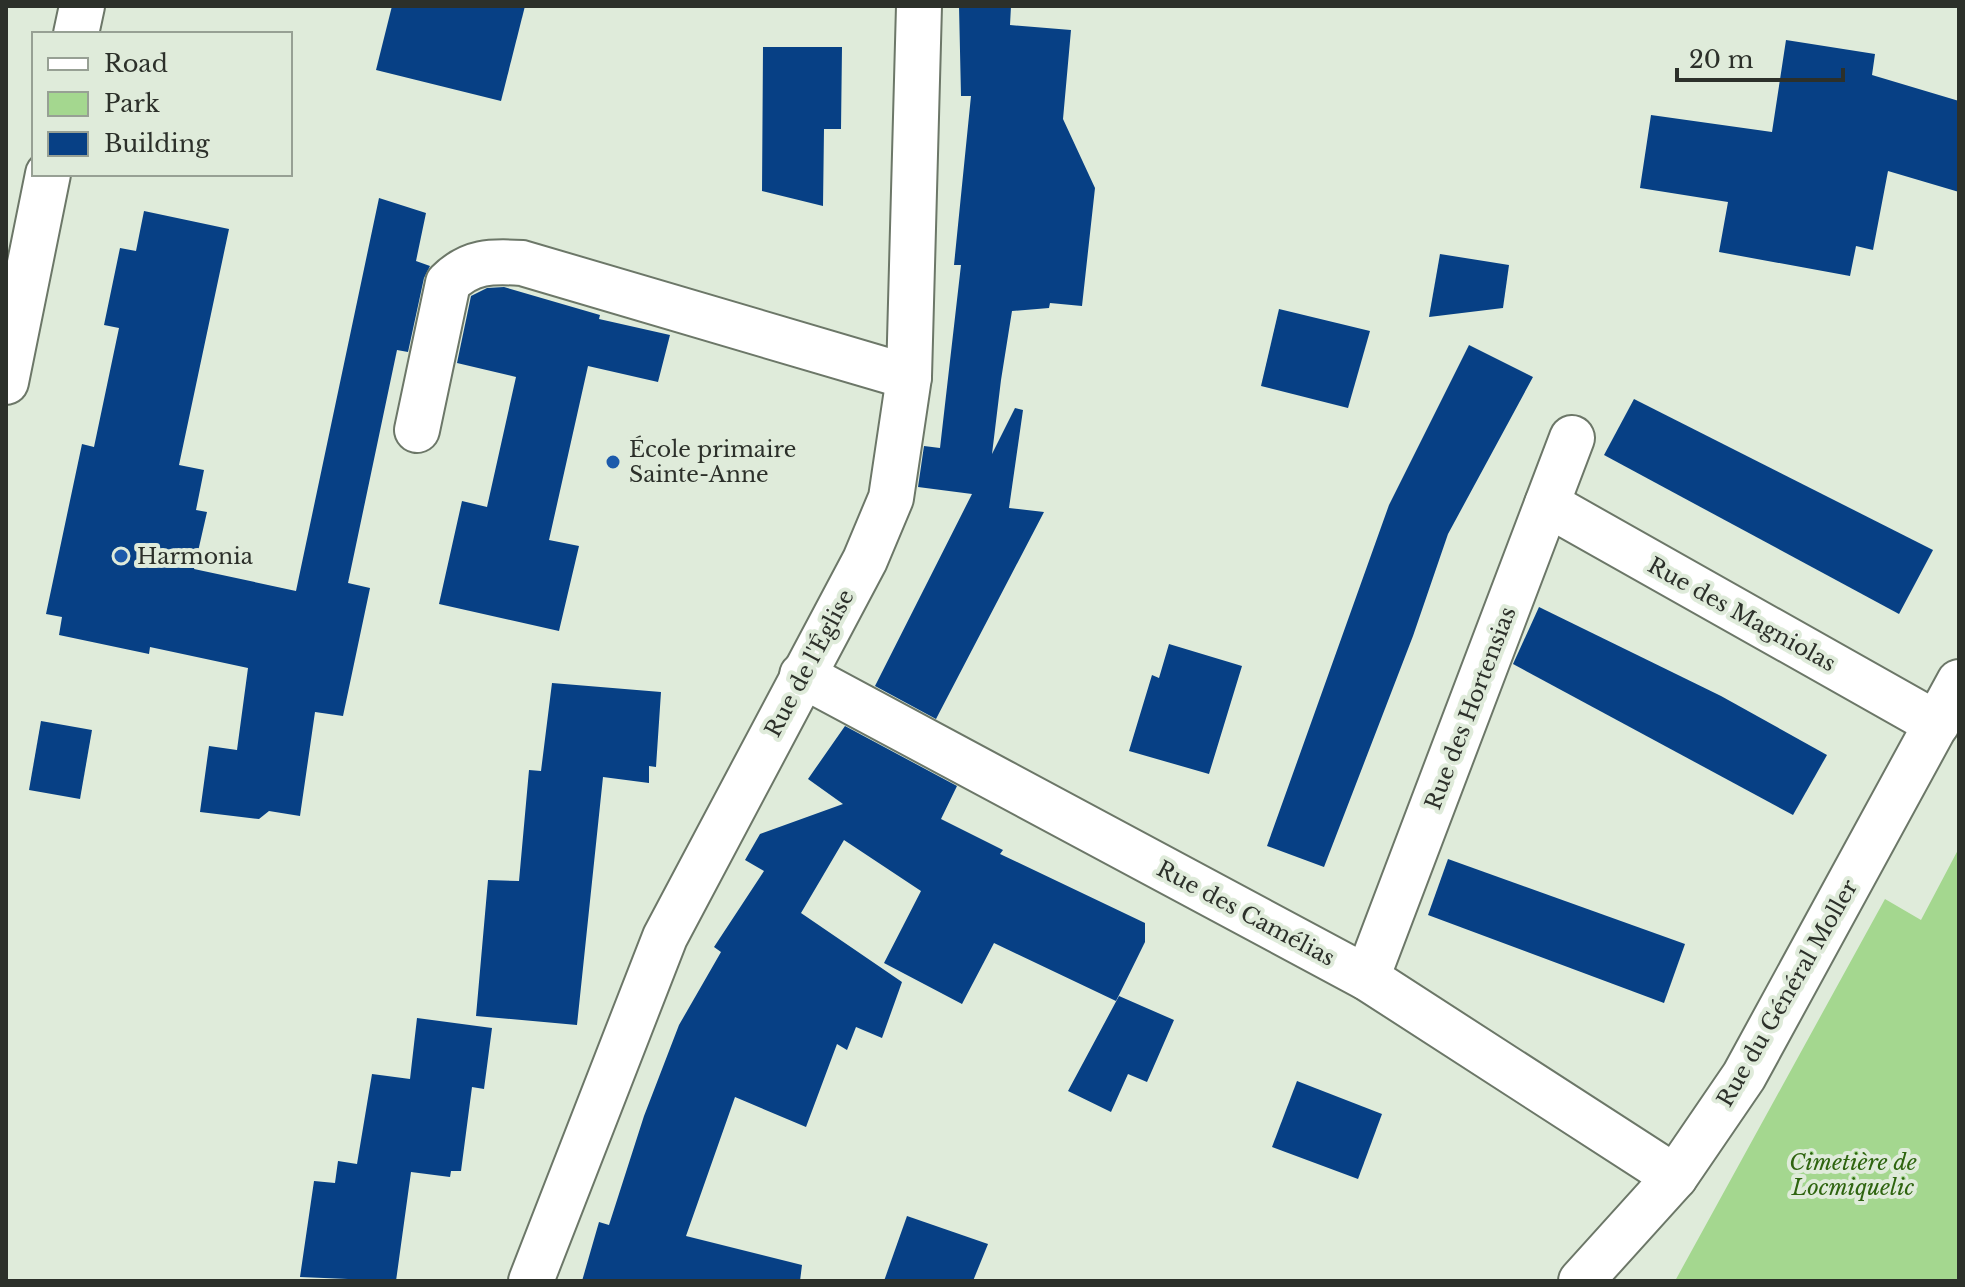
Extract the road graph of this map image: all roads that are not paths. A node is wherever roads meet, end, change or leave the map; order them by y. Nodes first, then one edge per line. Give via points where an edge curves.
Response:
1 (82, 6) edge
2 (919, 6) edge
3 (76, 32) edge
4 (48, 176) edge
5 (909, 377) junction
6 (6, 382) edge
7 (417, 430) dead end
8 (1572, 438) dead end
9 (1547, 504) junction
10 (802, 675) junction
11 (1959, 682) edge
12 (1937, 724) junction
13 (1367, 978) junction
14 (1675, 1177) junction
15 (531, 1281) edge
16 (1581, 1281) edge

1 - 3 street
2 - 5 street, Rue de l'Église
4 - 6 street
5 - 7 street via 522,263 479,263 462,269 448,283
5 - 10 street, Rue de l'Église via 891,498 865,560
8 - 9 street, Rue des Hortensias
9 - 12 street, Rue des Magniolas
9 - 13 street, Rue des Hortensias
10 - 13 street, Rue des Camélias
10 - 15 street, Rue de l'Église via 665,937
11 - 12 street, Rue du Général Moller
12 - 14 street, Rue du Général Moller via 1744,1076
13 - 14 street, Rue des Camélias
14 - 16 street, Rue du Général Moller

